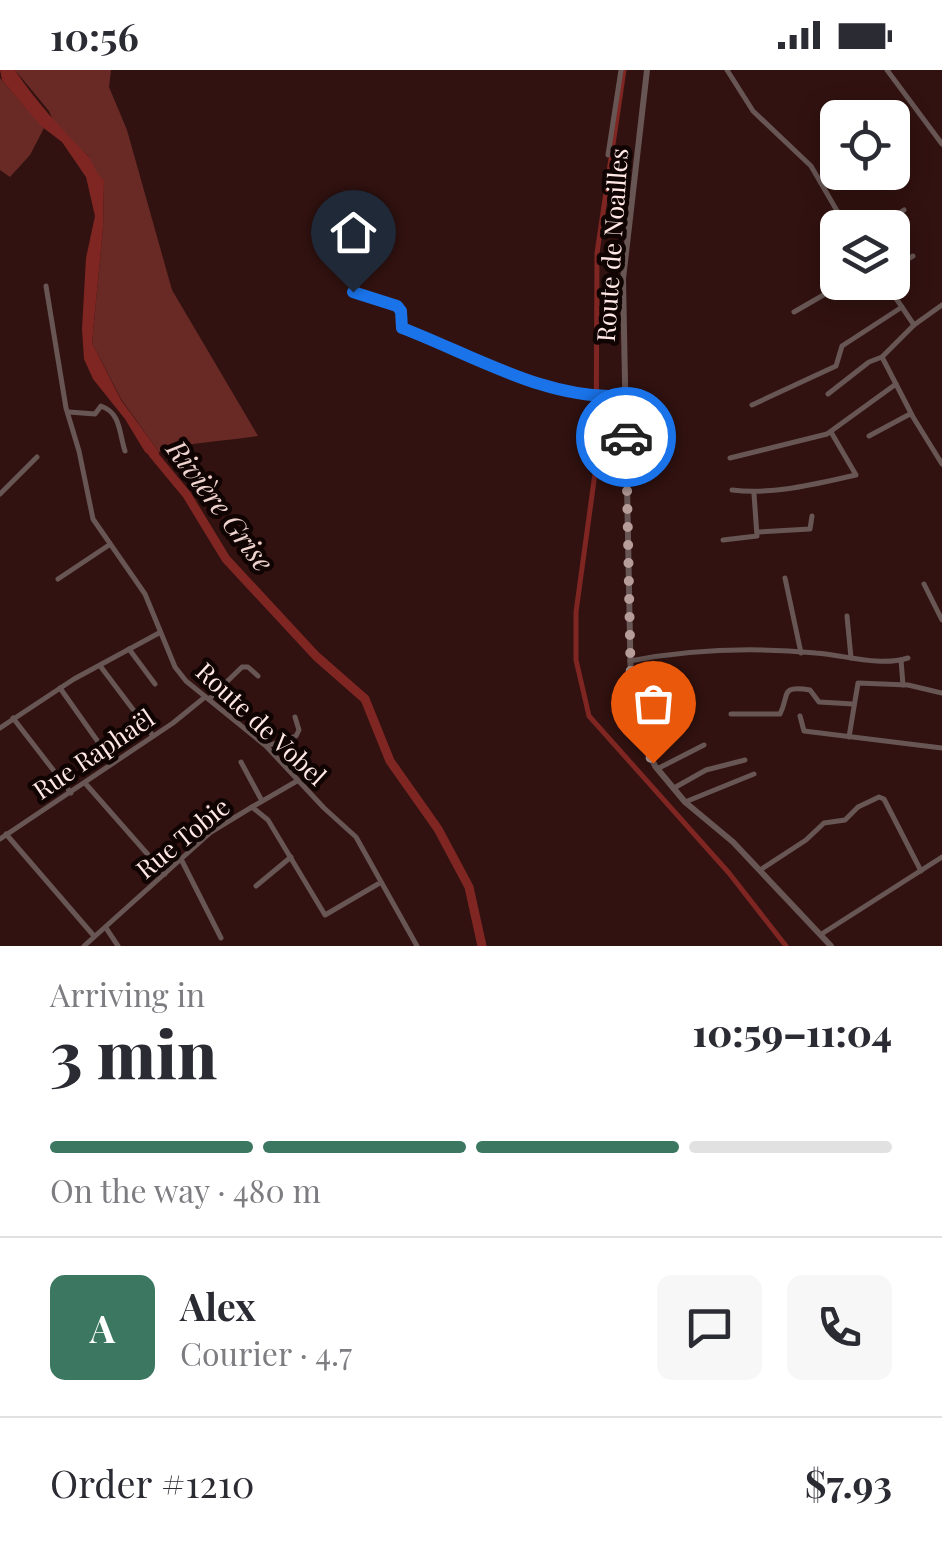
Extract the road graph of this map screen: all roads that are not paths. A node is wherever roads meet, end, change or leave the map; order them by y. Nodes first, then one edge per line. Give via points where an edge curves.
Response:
1 (621, 70) edge
2 (648, 70) edge
3 (727, 70) edge
4 (887, 70) edge
5 (942, 144) edge
6 (608, 154) dead end
7 (836, 210) edge
8 (913, 256) dead end
9 (910, 258) edge
10 (46, 286) dead end
11 (353, 292) dead end
12 (820, 297) edge
13 (897, 300) edge
14 (902, 307) junction
15 (941, 308) edge
16 (794, 312) dead end
17 (914, 325) junction
18 (882, 357) junction
19 (896, 384) junction
20 (828, 394) dead end
21 (625, 396) junction
22 (752, 404) dead end
23 (67, 412) junction
24 (910, 414) junction
25 (831, 432) junction
26 (869, 436) dead end
27 (125, 451) dead end
28 (37, 457) dead end
29 (730, 458) dead end
30 (942, 464) edge
31 (732, 490) dead end
32 (754, 492) junction
33 (0, 494) edge
34 (812, 516) dead end
35 (758, 532) junction
36 (723, 540) dead end
37 (109, 545) junction
38 (785, 578) dead end
39 (58, 579) dead end
40 (924, 584) dead end
41 (848, 616) dead end
42 (941, 617) edge
43 (159, 633) junction
44 (129, 649) junction
45 (801, 653) junction
46 (851, 658) junction
47 (630, 660) junction
48 (100, 667) junction
49 (258, 676) dead end
50 (155, 684) dead end
51 (903, 685) junction
52 (60, 688) junction
53 (942, 693) edge
54 (207, 698) junction
55 (853, 704) junction
56 (731, 714) dead end
57 (800, 716) dead end
58 (295, 717) dead end
59 (13, 718) junction
60 (0, 728) edge
61 (153, 736) junction
62 (849, 737) junction
63 (266, 746) junction
64 (704, 746) dead end
65 (942, 748) edge
66 (745, 760) dead end
67 (241, 762) dead end
68 (114, 764) junction
69 (657, 769) junction
70 (754, 774) dead end
71 (296, 781) junction
72 (85, 783) junction
73 (674, 788) junction
74 (71, 793) junction
75 (262, 802) junction
76 (685, 802) junction
77 (252, 807) junction
78 (3, 836) edge
79 (290, 857) junction
80 (942, 857) edge
81 (182, 860) junction
82 (760, 870) junction
83 (921, 871) junction
84 (165, 874) junction
85 (378, 884) dead end
86 (256, 886) dead end
87 (106, 928) junction
88 (820, 935) junction
89 (94, 936) junction
90 (220, 938) dead end
91 (84, 946) edge
92 (118, 946) edge
93 (417, 946) edge
94 (831, 946) edge

1 - 6 street
2 - 21 street, Route de Noailles via 624,280
3 - 7 street via 753,111 810,166
4 - 5 street
8 - 9 street
10 - 23 street, Route de Vobel
11 - 21 street via 397,306 402,328 517,377 592,398
12 - 16 street
13 - 14 street
14 - 17 street
14 - 22 street via 842,346 836,366
15 - 17 street
17 - 18 street
18 - 19 street
18 - 20 street
19 - 24 street
19 - 25 street
21 - 47 street, Route de Noailles
23 - 27 street via 108,408
23 - 37 street, Route de Vobel via 94,519
24 - 26 street
24 - 30 street
25 - 29 street
25 - 32 street via 856,475
28 - 33 street
31 - 32 street
32 - 35 street
34 - 35 street via 810,530
35 - 36 street via 755,538
37 - 39 street
37 - 43 street, Route de Vobel via 145,594
38 - 45 street
40 - 42 street
41 - 46 street
43 - 44 street
43 - 54 street, Route de Vobel via 186,682
44 - 48 street
44 - 50 street
45 - 46 street
45 - 47 street via 694,650
46 - 51 street via 905,659
47 - 69 street, Route de Noailles via 639,732
48 - 52 street
48 - 61 street
49 - 54 street, Rue Raphaël via 240,668
51 - 53 street
51 - 55 street via 858,684
52 - 59 street
52 - 68 street
54 - 61 street, Rue Raphaël
54 - 63 street, Route de Vobel
55 - 56 street via 818,702 810,690 791,688 782,713
55 - 62 street
57 - 62 street via 802,730
58 - 63 street via 296,736
59 - 60 street
59 - 74 street
61 - 68 street, Rue Raphaël
62 - 65 street
63 - 71 street, Route de Vobel
64 - 69 street
66 - 73 street via 706,770
67 - 75 street
68 - 72 street, Rue Raphaël
69 - 73 street, Route de Noailles
70 - 76 street
71 - 75 street
71 - 93 street, Route de Vobel via 362,846
72 - 74 street, Rue Raphaël
72 - 84 street
73 - 76 street, Route de Noailles
74 - 78 street, Rue Raphaël
75 - 77 street
76 - 82 street, Route de Noailles
77 - 79 street, Rue Tobie
77 - 81 street, Rue Tobie
78 - 89 street
79 - 85 street, Rue Tobie via 325,914
79 - 86 street
80 - 83 street
81 - 84 street, Rue Tobie
81 - 90 street
82 - 83 street via 824,823 845,820 879,797
82 - 88 street, Route de Noailles
83 - 88 street
84 - 87 street, Rue Tobie
87 - 89 street, Rue Tobie
87 - 92 street
88 - 94 street, Route de Noailles
89 - 91 street, Rue Tobie

